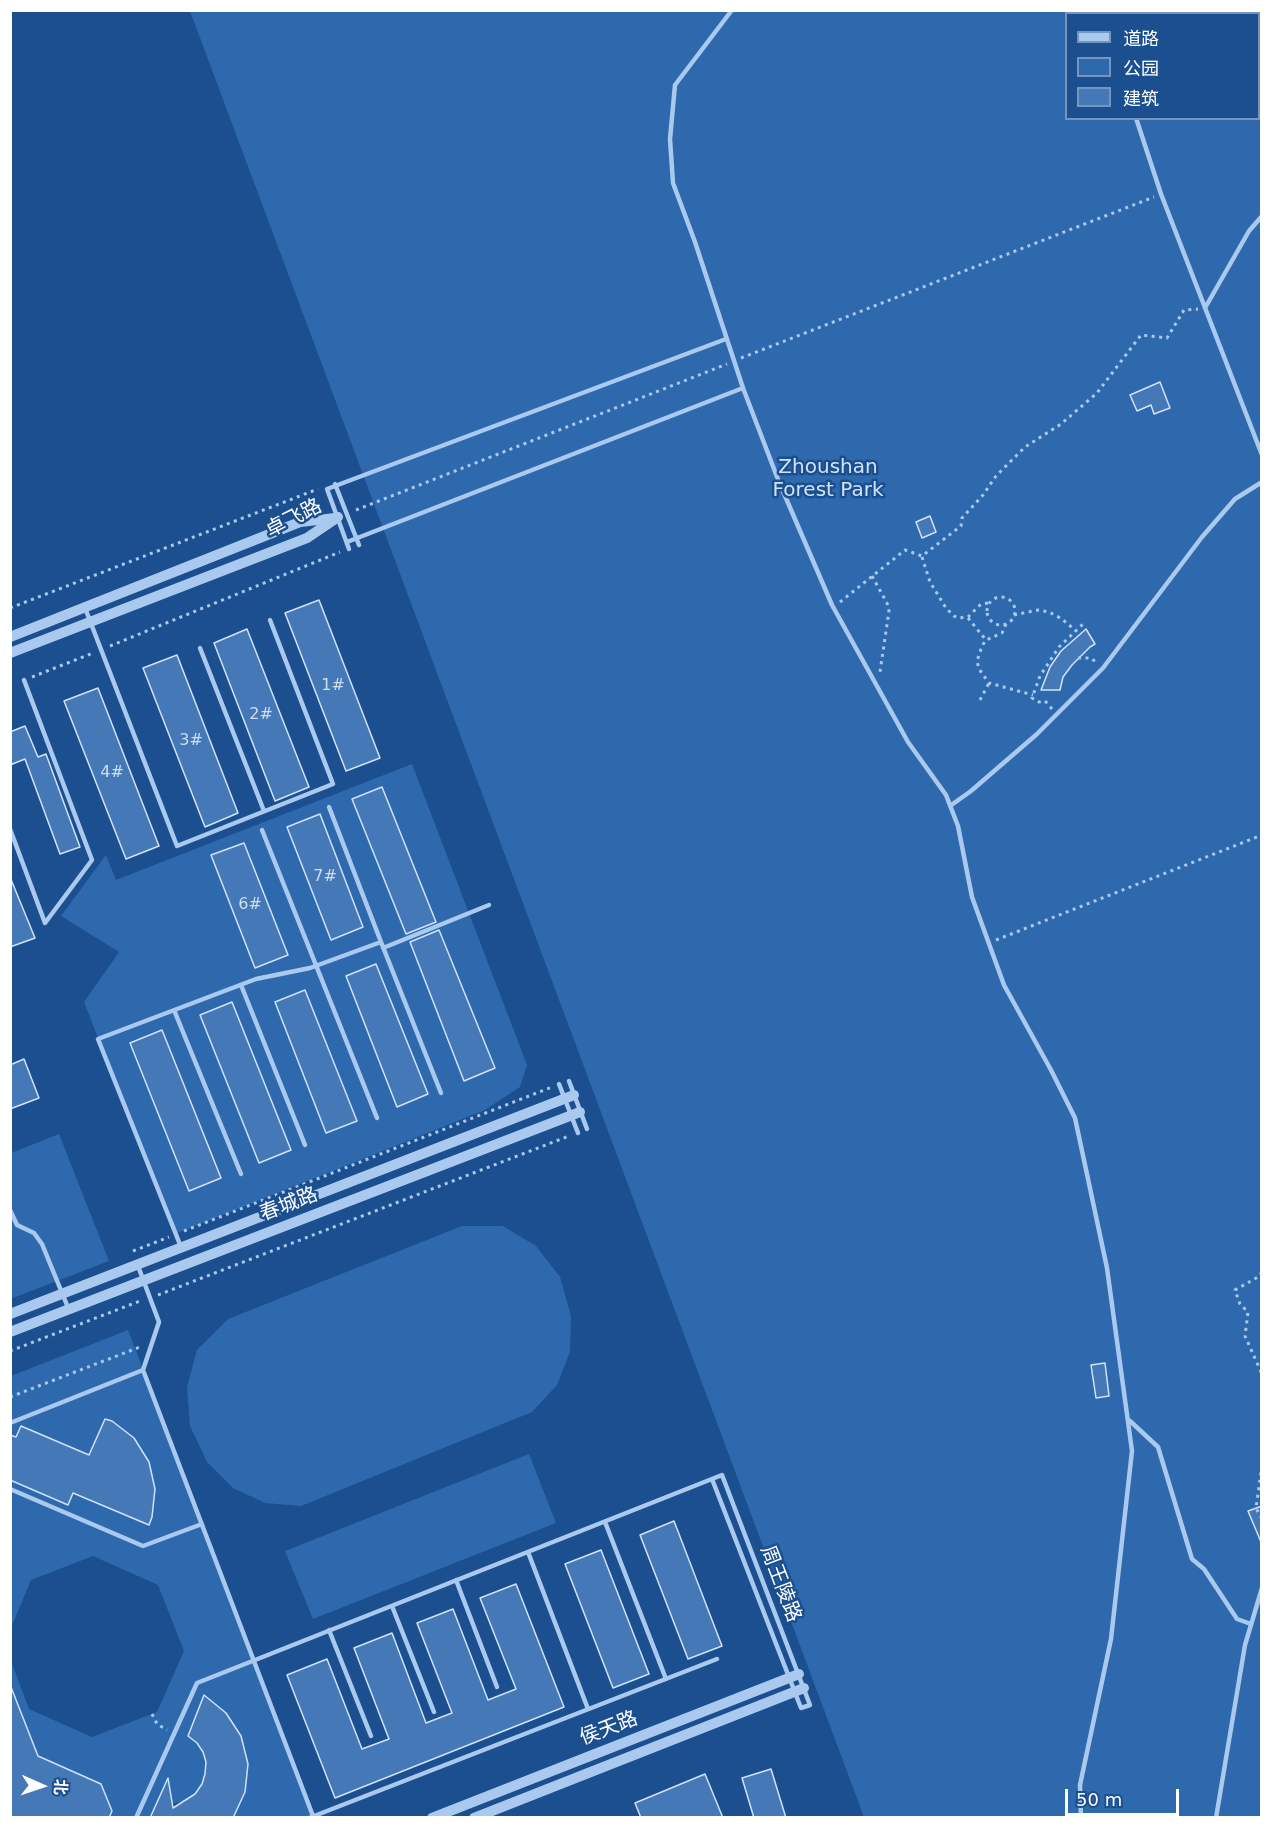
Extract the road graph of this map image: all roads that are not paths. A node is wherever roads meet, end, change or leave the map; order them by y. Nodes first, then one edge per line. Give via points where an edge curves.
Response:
1 (732, 10) edge
2 (1137, 120) edge
3 (1262, 216) edge
4 (1205, 308) junction
5 (726, 339) junction
6 (743, 388) junction
7 (1262, 455) edge
8 (1262, 482) edge
9 (335, 485) junction
10 (342, 516) junction
11 (357, 539) junction
12 (347, 542) junction
13 (359, 545) dead end
14 (349, 549) road end
15 (85, 608) junction
16 (270, 620) dead end
17 (90, 622) junction
18 (10, 637) edge
19 (200, 648) dead end
20 (10, 653) edge
21 (24, 680) road end
22 (950, 806) junction
23 (329, 807) dead end
24 (264, 812) junction
25 (10, 829) edge
26 (262, 830) dead end
27 (489, 906) dead end
28 (382, 945) junction
29 (315, 966) junction
30 (241, 985) junction
31 (174, 1010) junction
32 (569, 1081) dead end
33 (559, 1084) road end
34 (441, 1093) dead end
35 (570, 1097) junction
36 (576, 1114) junction
37 (377, 1118) dead end
38 (587, 1129) dead end
39 (578, 1133) road end
40 (305, 1145) dead end
41 (241, 1174) dead end
42 (10, 1210) edge
43 (182, 1249) junction
44 (138, 1266) junction
45 (143, 1281) junction
46 (63, 1294) junction
47 (69, 1310) junction
48 (10, 1314) edge
49 (10, 1332) edge
50 (143, 1370) junction
51 (1129, 1421) junction
52 (10, 1423) edge
53 (712, 1479) junction
54 (10, 1489) edge
55 (605, 1522) junction
56 (202, 1524) junction
57 (528, 1552) junction
58 (456, 1581) junction
59 (1262, 1588) edge
60 (392, 1606) junction
61 (1251, 1624) junction
62 (329, 1630) junction
63 (717, 1659) dead end
64 (254, 1660) junction
65 (794, 1676) junction
66 (666, 1679) junction
67 (498, 1687) dead end
68 (799, 1690) junction
69 (588, 1709) junction
70 (434, 1712) dead end
71 (371, 1736) dead end
72 (311, 1817) edge
73 (136, 1818) edge
74 (432, 1818) edge
75 (474, 1818) edge
76 (1081, 1818) edge
77 (1216, 1818) edge

1 - 5 lane via 675,85 669,139 673,183
2 - 4 lane
3 - 4 lane via 1249,231
4 - 7 lane
5 - 6 lane
5 - 9 lane
6 - 11 lane
6 - 22 lane via 834,607 908,742
8 - 22 lane via 1235,499 1103,668 988,777
9 - 10 lane
9 - 10 lane via 326,488
10 - 11 lane
10 - 12 lane
10 - 15 street, 卓飞路 via 300,522
10 - 17 street, 卓飞路 via 307,538
11 - 12 lane
11 - 13 lane
12 - 14 lane
15 - 17 lane
15 - 18 street, 卓飞路
16 - 24 lane via 333,784
17 - 20 street, 卓飞路
17 - 24 lane via 177,846
19 - 24 lane
21 - 25 lane via 92,860 45,923
22 - 51 lane via 958,826 972,897 1004,985 1075,1118 1107,1268
23 - 28 lane
26 - 29 lane
27 - 28 lane
28 - 29 lane
28 - 34 lane
29 - 30 lane
29 - 37 lane
30 - 31 lane
30 - 40 lane
31 - 41 lane
31 - 43 lane via 98,1039
32 - 35 lane
33 - 35 lane
35 - 36 lane
35 - 36 lane
35 - 43 street, 春城路
36 - 38 lane
36 - 39 lane
36 - 45 street, 春城路
42 - 46 lane via 16,1225 34,1233 42,1244
43 - 44 street, 春城路
44 - 45 lane
44 - 46 street, 春城路
45 - 47 street, 春城路
45 - 50 lane via 159,1322
46 - 47 lane
46 - 48 street, 春城路
47 - 49 street, 春城路
50 - 52 lane
50 - 56 lane
51 - 61 lane via 1158,1447 1192,1559 1204,1569 1237,1619
51 - 76 lane via 1132,1451 1111,1639 1080,1785
53 - 55 lane
53 - 65 lane, 周王陵路
53 - 65 lane, 周王陵路 via 722,1475
54 - 56 lane via 143,1546
55 - 57 lane
55 - 66 lane
56 - 64 lane
57 - 58 lane
57 - 69 lane
58 - 60 lane
58 - 67 lane
59 - 61 lane
60 - 62 lane
60 - 70 lane
61 - 77 lane
62 - 64 lane
62 - 71 lane
63 - 66 lane
64 - 72 lane
64 - 73 lane via 197,1683
65 - 68 lane, 周王陵路
65 - 68 lane, 周王陵路
65 - 74 street, 侯天路
66 - 69 lane
68 - 68 lane, 周王陵路 via 801,1708 810,1705
68 - 75 street, 侯天路
69 - 72 lane

